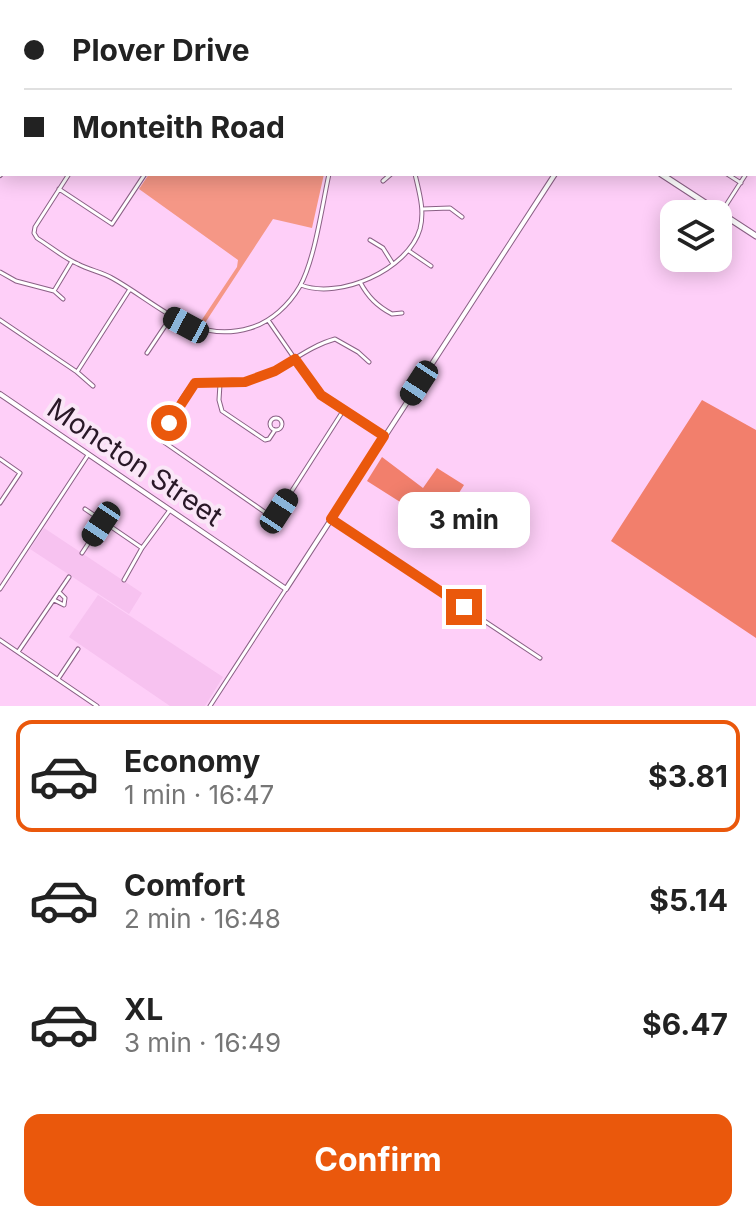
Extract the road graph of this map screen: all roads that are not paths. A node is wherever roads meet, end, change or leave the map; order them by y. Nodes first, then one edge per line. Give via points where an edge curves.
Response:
1 (68, 176) edge
2 (144, 176) edge
3 (328, 176) edge
4 (389, 176) edge
5 (415, 176) edge
6 (554, 176) edge
7 (664, 176) edge
8 (730, 176) edge
9 (745, 176) edge
10 (383, 181) dead end
11 (741, 183) junction
12 (59, 189) junction
13 (701, 200) edge
14 (730, 200) edge
15 (422, 209) junction
16 (462, 217) dead end
17 (732, 220) edge
18 (756, 236) edge
19 (370, 240) dead end
20 (409, 251) junction
21 (72, 261) junction
22 (393, 264) junction
23 (431, 266) dead end
24 (1, 274) edge
25 (360, 282) junction
26 (301, 285) junction
27 (130, 289) junction
28 (54, 291) junction
29 (63, 299) dead end
30 (402, 313) dead end
31 (171, 317) junction
32 (0, 320) edge
33 (268, 320) junction
34 (147, 353) dead end
35 (295, 359) junction
36 (369, 362) dead end
37 (77, 372) junction
38 (220, 384) junction
39 (93, 386) dead end
40 (0, 394) edge
41 (343, 411) junction
42 (275, 430) dead end
43 (384, 436) junction
44 (89, 455) junction
45 (0, 459) edge
46 (0, 503) edge
47 (85, 509) dead end
48 (170, 510) junction
49 (331, 519) junction
50 (103, 521) junction
51 (142, 548) junction
52 (82, 553) dead end
53 (69, 577) dead end
54 (124, 580) dead end
55 (0, 589) edge
56 (286, 589) junction
57 (59, 592) junction
58 (53, 600) junction
59 (0, 640) edge
60 (78, 649) dead end
61 (18, 652) junction
62 (540, 658) dead end
63 (58, 679) junction
64 (97, 706) edge
65 (210, 706) edge

1 - 12 street
2 - 12 street via 112,224
3 - 26 street
4 - 10 street
5 - 15 street
6 - 43 street
7 - 13 main road
8 - 11 street
9 - 11 street
11 - 14 street
12 - 21 street via 34,233
15 - 16 street via 450,208
15 - 20 street via 419,233
17 - 18 main road
19 - 22 street
20 - 22 street
20 - 23 street
21 - 27 street
21 - 28 street
22 - 25 street
24 - 28 street
25 - 26 street via 336,289
25 - 30 street via 378,306
26 - 33 street
27 - 31 street
27 - 37 street
28 - 29 street
31 - 33 street via 221,333
31 - 34 street
32 - 37 street
33 - 35 street
35 - 36 street via 335,339
35 - 38 street via 257,379
35 - 41 street via 317,391
37 - 39 street
38 - 41 street via 191,386 161,440 266,513 279,511
38 - 42 street via 220,407 226,415 264,440
40 - 44 street, Moncton Street
41 - 43 street
43 - 49 street
44 - 48 street, Moncton Street
44 - 55 street
45 - 46 street via 20,473
47 - 50 street
48 - 51 street
48 - 56 street, Moncton Street
49 - 56 street
49 - 62 street
50 - 51 street
50 - 52 street
51 - 54 street
53 - 57 street
56 - 65 street
57 - 58 street
57 - 58 street via 64,605
58 - 61 street
59 - 61 street
60 - 63 street
61 - 63 street
63 - 64 street

